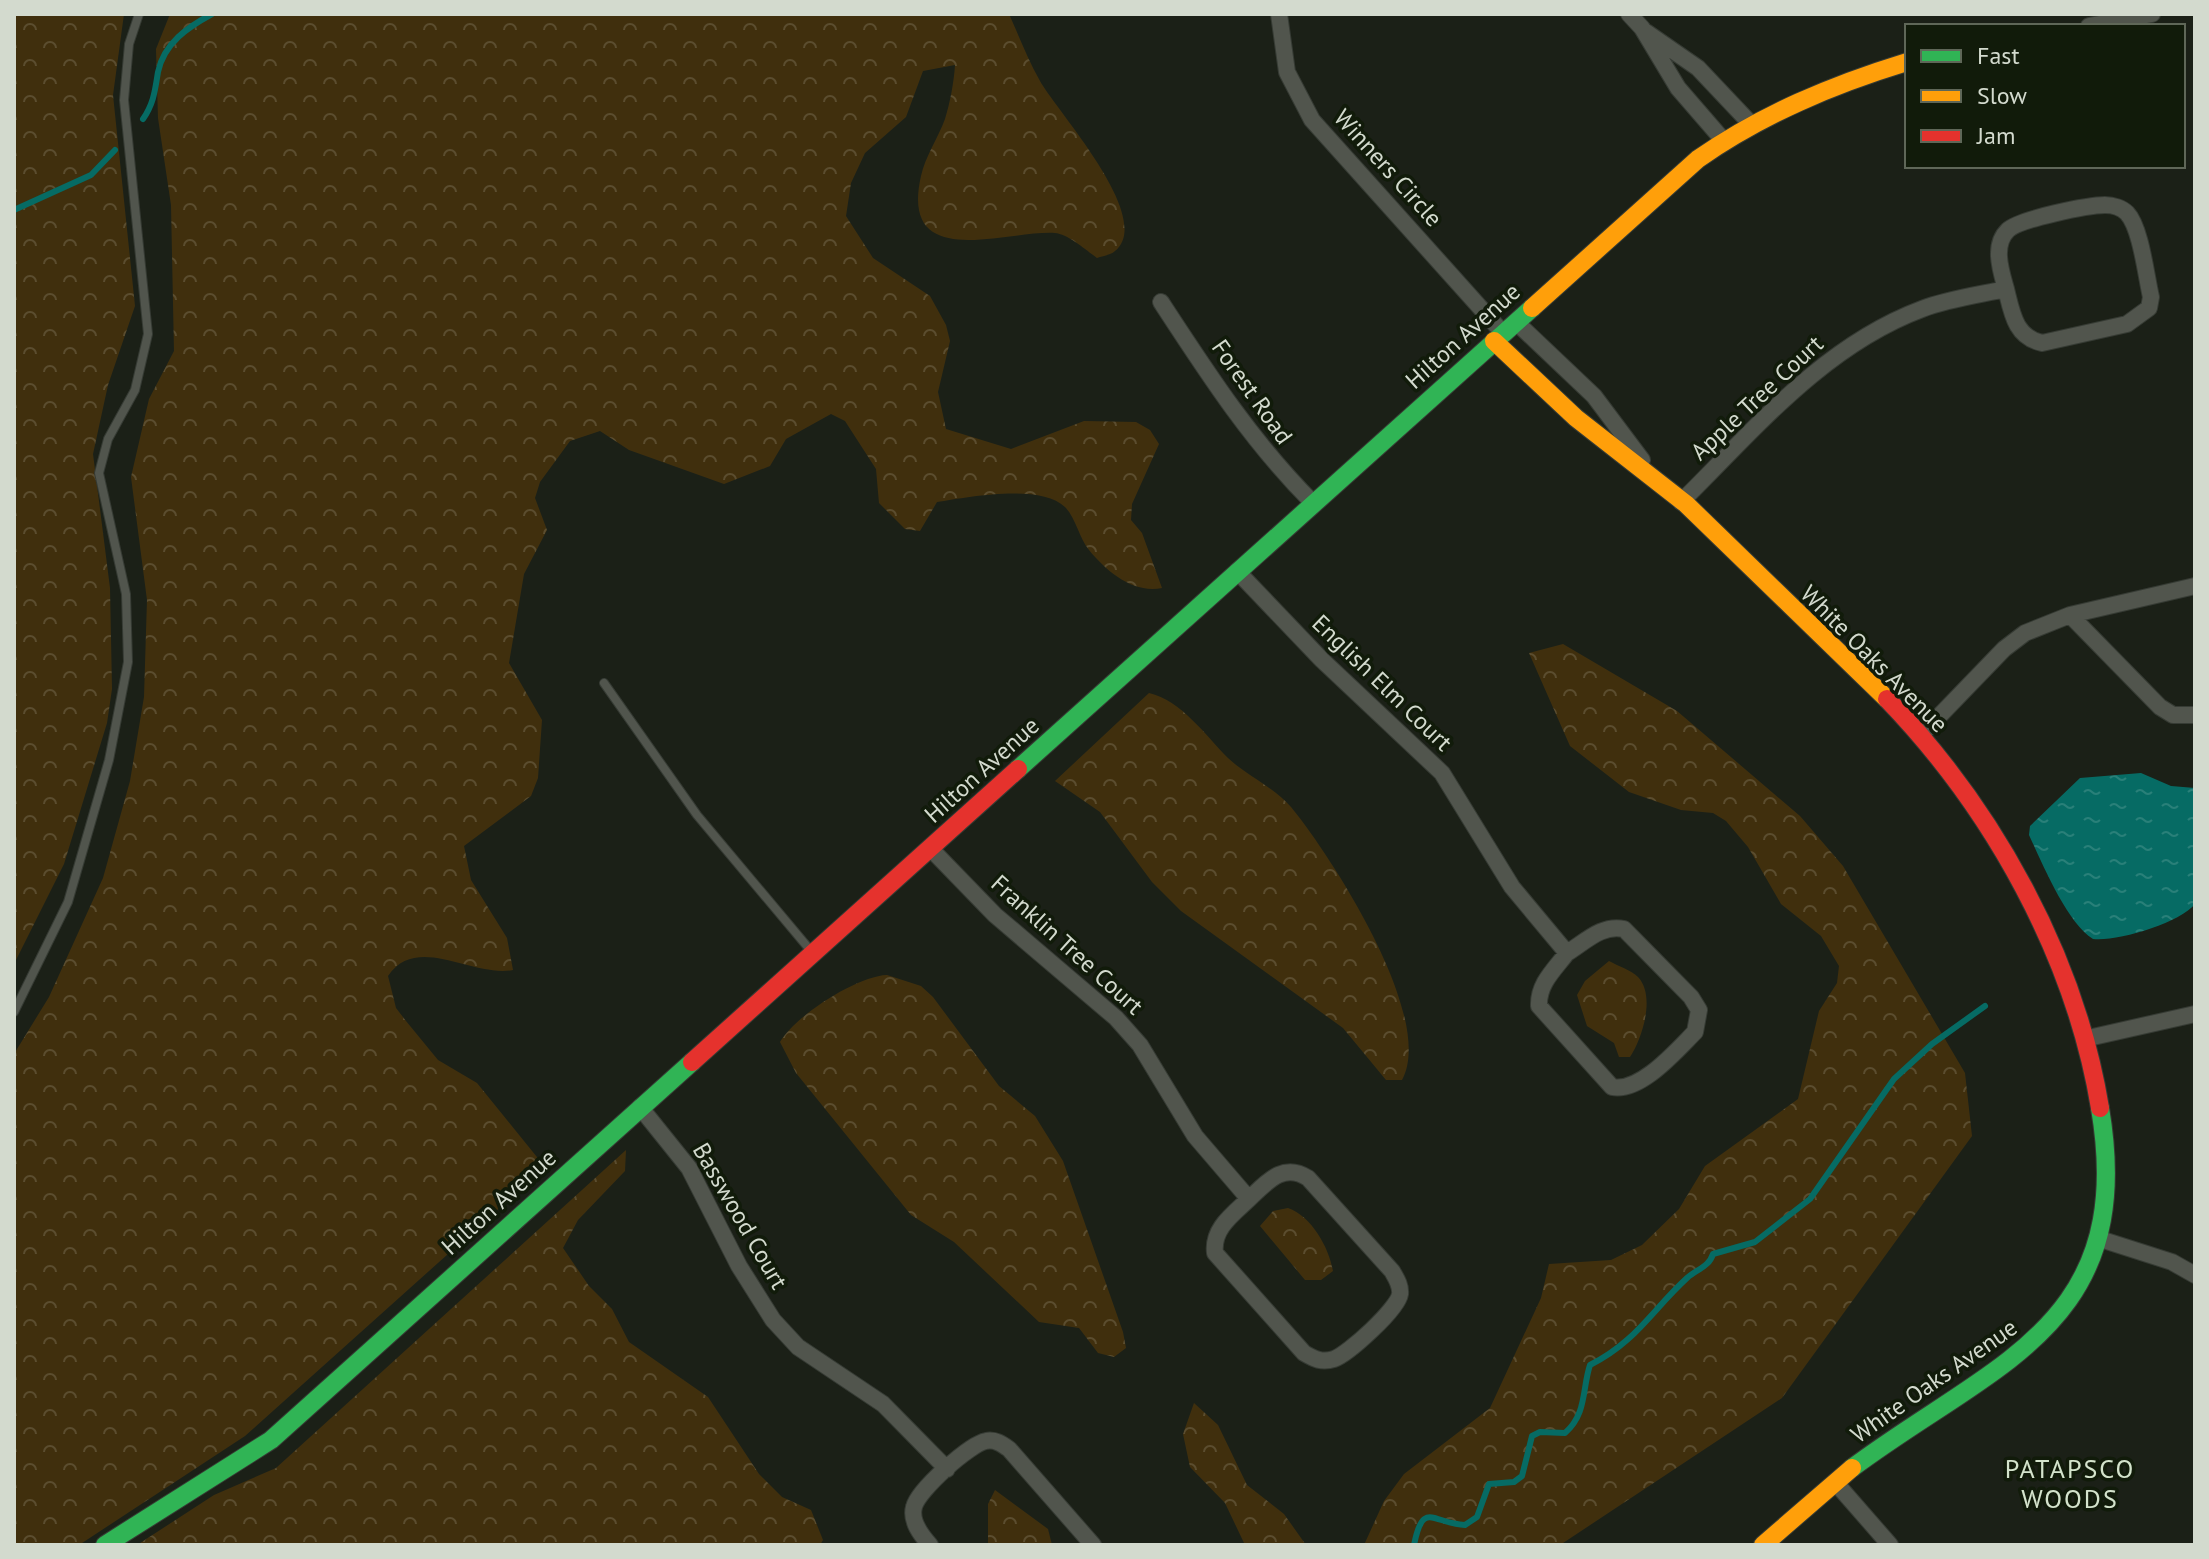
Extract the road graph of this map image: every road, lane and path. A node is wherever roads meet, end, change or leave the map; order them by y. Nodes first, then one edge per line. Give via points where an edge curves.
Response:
1 (139, 14) edge
2 (1279, 14) edge
3 (1629, 14) edge
4 (2152, 14) edge
5 (2100, 24) edge
6 (1642, 28) junction
7 (1905, 63) edge
8 (1750, 123) junction
9 (1723, 140) junction
10 (2006, 289) junction
11 (1161, 302) dead end
12 (1504, 332) junction
13 (1655, 477) junction
14 (1681, 502) junction
15 (1313, 503) junction
16 (1237, 571) junction
17 (2195, 586) edge
18 (2070, 615) junction
19 (604, 683) dead end
20 (2195, 715) edge
21 (1920, 736) junction
22 (931, 849) junction
23 (812, 952) junction
24 (1567, 953) junction
25 (14, 1012) edge
26 (2195, 1014) edge
27 (2084, 1039) junction
28 (640, 1107) junction
29 (1249, 1199) junction
30 (2097, 1238) junction
31 (2195, 1275) edge
32 (947, 1469) junction
33 (1835, 1482) junction
34 (105, 1545) edge
35 (930, 1545) edge
36 (1093, 1545) edge
37 (1763, 1545) edge
38 (1890, 1545) edge

1 - 25 lane via 129,44 124,100 148,334 135,390 108,439 99,473 126,594 128,662 109,760 68,902
2 - 12 street, Winners Circle via 1287,72 1312,120
3 - 6 street
4 - 5 street
6 - 8 street via 1698,68
6 - 9 street via 1678,88
7 - 8 street, Hilton Avenue
8 - 9 street, Hilton Avenue
9 - 12 street, Hilton Avenue
10 - 10 street via 2020,332 2042,343 2127,324 2149,308 2151,297 2129,214 2103,205 2008,229 1998,259
10 - 14 street, Apple Tree Court via 1924,308 1852,344 1791,393
11 - 15 street, Forest Road via 1233,412 1271,462
12 - 13 street, White Oaks Avenue via 1577,419
12 - 13 street, White Oaks Avenue via 1594,396
12 - 15 street, Hilton Avenue
13 - 14 street, White Oaks Avenue
14 - 21 street, White Oaks Avenue
15 - 16 street, Hilton Avenue
16 - 22 street, Hilton Avenue
16 - 24 street, English Elm Court via 1442,773 1512,887
17 - 18 street
18 - 20 street via 2160,707 2173,715
18 - 21 street via 2045,622 2004,649
19 - 23 lane via 697,815
21 - 27 street, White Oaks Avenue via 2013,868 2061,967
22 - 23 street, Hilton Avenue
22 - 29 street, Franklin Tree Court via 995,915 1116,1018 1140,1045 1195,1136
23 - 28 street, Hilton Avenue
24 - 24 street via 1612,926 1634,935 1691,997 1699,1010 1695,1032 1636,1083 1612,1087 1539,1006 1547,979
26 - 27 street
27 - 30 street, White Oaks Avenue via 2107,1131 2107,1196
28 - 32 street, Basswood Court via 689,1168 773,1320 798,1347 893,1412
28 - 34 street, Hilton Avenue via 271,1440
29 - 29 street via 1273,1177 1297,1171 1392,1271 1400,1296 1393,1308 1343,1354 1317,1360 1304,1353 1215,1253 1219,1228
30 - 31 street via 2172,1262
30 - 33 street, White Oaks Avenue via 2066,1303 2025,1349
32 - 35 street via 923,1489 913,1508 915,1524
32 - 36 street via 974,1446 1000,1442
33 - 37 street, White Oaks Avenue
33 - 38 street

